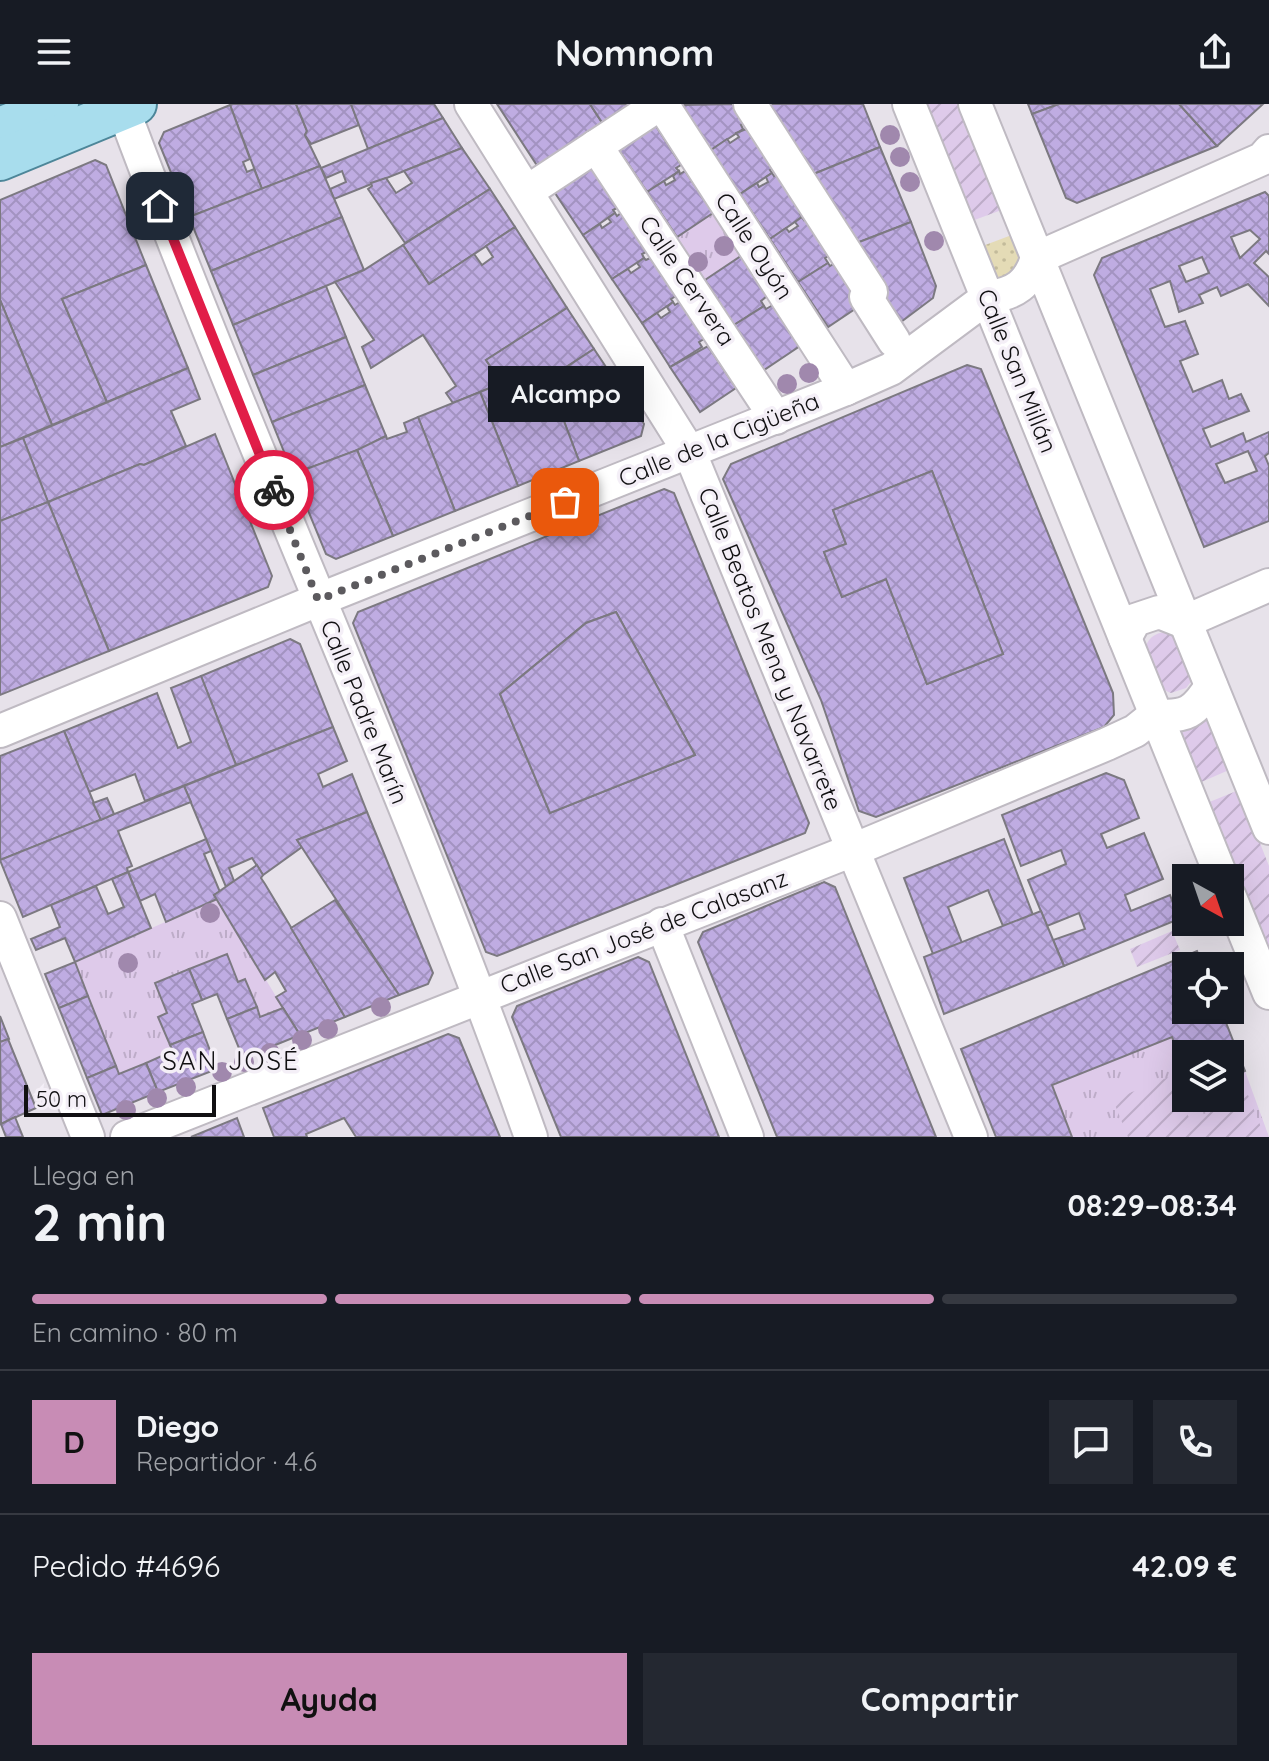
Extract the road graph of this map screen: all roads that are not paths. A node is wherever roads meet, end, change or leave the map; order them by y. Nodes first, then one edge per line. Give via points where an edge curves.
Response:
1 (58, 104) edge
2 (471, 104) edge
3 (661, 104) edge
4 (750, 104) edge
5 (909, 104) edge
6 (975, 104) edge
7 (129, 107) edge
8 (0, 128) edge
9 (596, 146) junction
10 (1267, 158) edge
11 (0, 160) edge
12 (528, 191) junction
13 (1037, 258) junction
14 (988, 297) junction
15 (894, 341) dead end
16 (846, 389) junction
17 (776, 418) junction
18 (690, 453) junction
19 (1269, 585) edge
20 (318, 600) junction
21 (1184, 622) junction
22 (1125, 638) junction
23 (1211, 686) junction
24 (1155, 715) junction
25 (0, 731) edge
26 (1269, 828) edge
27 (853, 850) junction
28 (1216, 864) edge
29 (0, 918) edge
30 (662, 924) junction
31 (1244, 931) edge
32 (1269, 993) edge
33 (481, 996) junction
34 (88, 1137) edge
35 (127, 1137) edge
36 (531, 1137) edge
37 (747, 1137) edge
38 (971, 1137) edge

1 - 8 main road
2 - 12 street, Calle Beatos Mena y Navarrete
3 - 9 street
3 - 16 street, Calle Oyón
4 - 15 street via 871,292 866,297
5 - 14 street, Calle San Millán
6 - 13 street
7 - 11 main road
7 - 20 street, Calle Padre Marín
9 - 12 street
9 - 17 street, Calle Cervera
10 - 13 street
12 - 18 street, Calle Beatos Mena y Navarrete
13 - 14 street, Calle de la Cigüeña via 1024,285
13 - 21 street
14 - 16 street, Calle de la Cigüeña via 891,369
14 - 22 street, Calle San Millán
16 - 17 street, Calle de la Cigüeña
17 - 18 street, Calle de la Cigüeña
18 - 20 street, Calle de la Cigüeña
18 - 27 street, Calle Beatos Mena y Navarrete
19 - 21 street
20 - 25 street, Calle de la Cigüeña
20 - 33 street, Calle Padre Marín
21 - 22 street via 1159,612 1135,620
21 - 23 street
22 - 24 street, Calle San Millán
23 - 24 street via 1196,708 1184,715
23 - 26 street
24 - 27 street, Calle San José de Calasanz via 1107,744
24 - 28 street, Calle San Millán
27 - 30 street, Calle San José de Calasanz
27 - 38 street, Calle Beatos Mena y Navarrete
29 - 34 street
30 - 33 street, Calle San José de Calasanz
30 - 37 street
31 - 32 street
33 - 35 street, Calle San José de Calasanz
33 - 36 street, Calle Padre Marín

